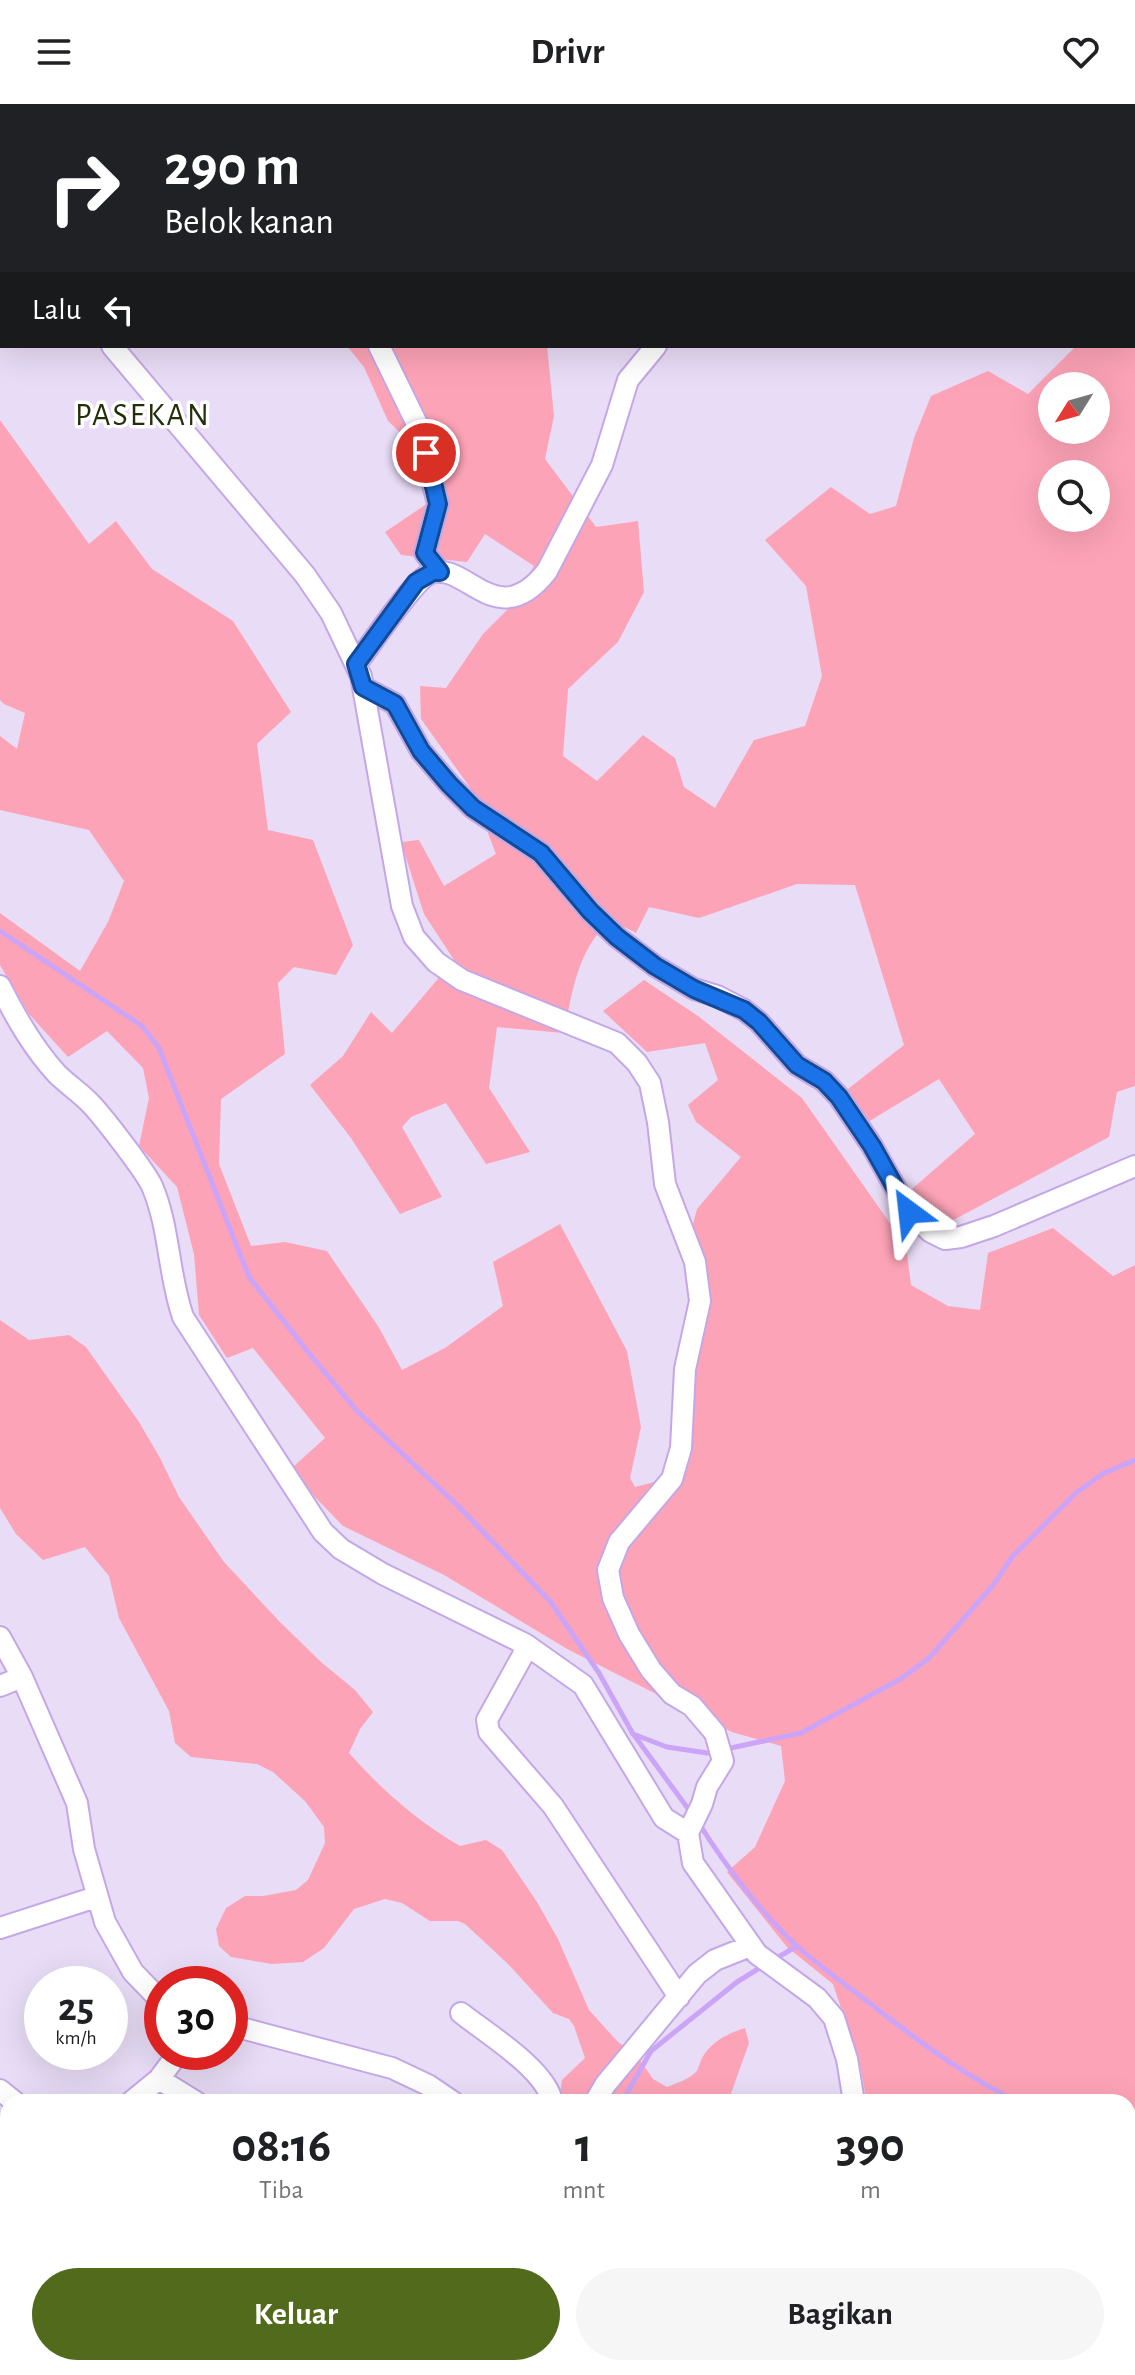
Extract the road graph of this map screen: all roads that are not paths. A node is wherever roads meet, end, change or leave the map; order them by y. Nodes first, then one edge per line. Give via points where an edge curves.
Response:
1 (380, 348) edge
2 (654, 348) edge
3 (123, 350) edge
4 (440, 572) junction
5 (356, 664) junction
6 (363, 687) junction
7 (0, 986) edge
8 (1135, 1166) edge
9 (0, 1637) edge
10 (525, 1644) junction
11 (22, 1677) junction
12 (0, 1686) edge
13 (688, 1833) junction
14 (96, 1897) junction
15 (0, 1928) edge
16 (753, 1950) junction
17 (144, 1984) edge
18 (679, 1997) junction
19 (461, 2013) dead end
20 (248, 2030) edge
21 (166, 2070) edge
22 (159, 2079) junction
23 (141, 2094) edge
24 (183, 2094) edge
25 (439, 2094) edge
26 (549, 2094) edge
27 (600, 2094) edge
28 (853, 2094) edge

1 - 4 street via 419,428 438,504 425,553
2 - 4 street via 628,380 602,465 539,581 503,598
3 - 5 street via 305,575
4 - 5 street via 416,582
5 - 6 street
6 - 8 street via 395,704 421,751 449,784 473,808 541,853 617,937 686,984 744,1010 797,1065 824,1081 872,1146 909,1212 931,1232 945,1239 994,1226
6 - 13 street via 402,906 414,937 462,980 617,1043 650,1083 665,1184 695,1262 700,1301 685,1369 681,1448 672,1479 619,1542 608,1570 613,1598 651,1670 715,1733 723,1761
7 - 10 street via 41,1054 91,1103 151,1183 183,1317 323,1532 383,1574
9 - 11 street
10 - 13 street via 583,1685 664,1818
10 - 18 street via 487,1720 489,1732 553,1806
11 - 12 street
11 - 14 street via 77,1803
13 - 16 street via 699,1875
14 - 15 street
14 - 17 street via 128,1964
16 - 18 street via 715,1960
16 - 28 street via 817,1998 834,2018
18 - 27 street
19 - 26 street via 533,2070
20 - 25 street via 392,2068
21 - 22 street
22 - 23 street
22 - 24 street

